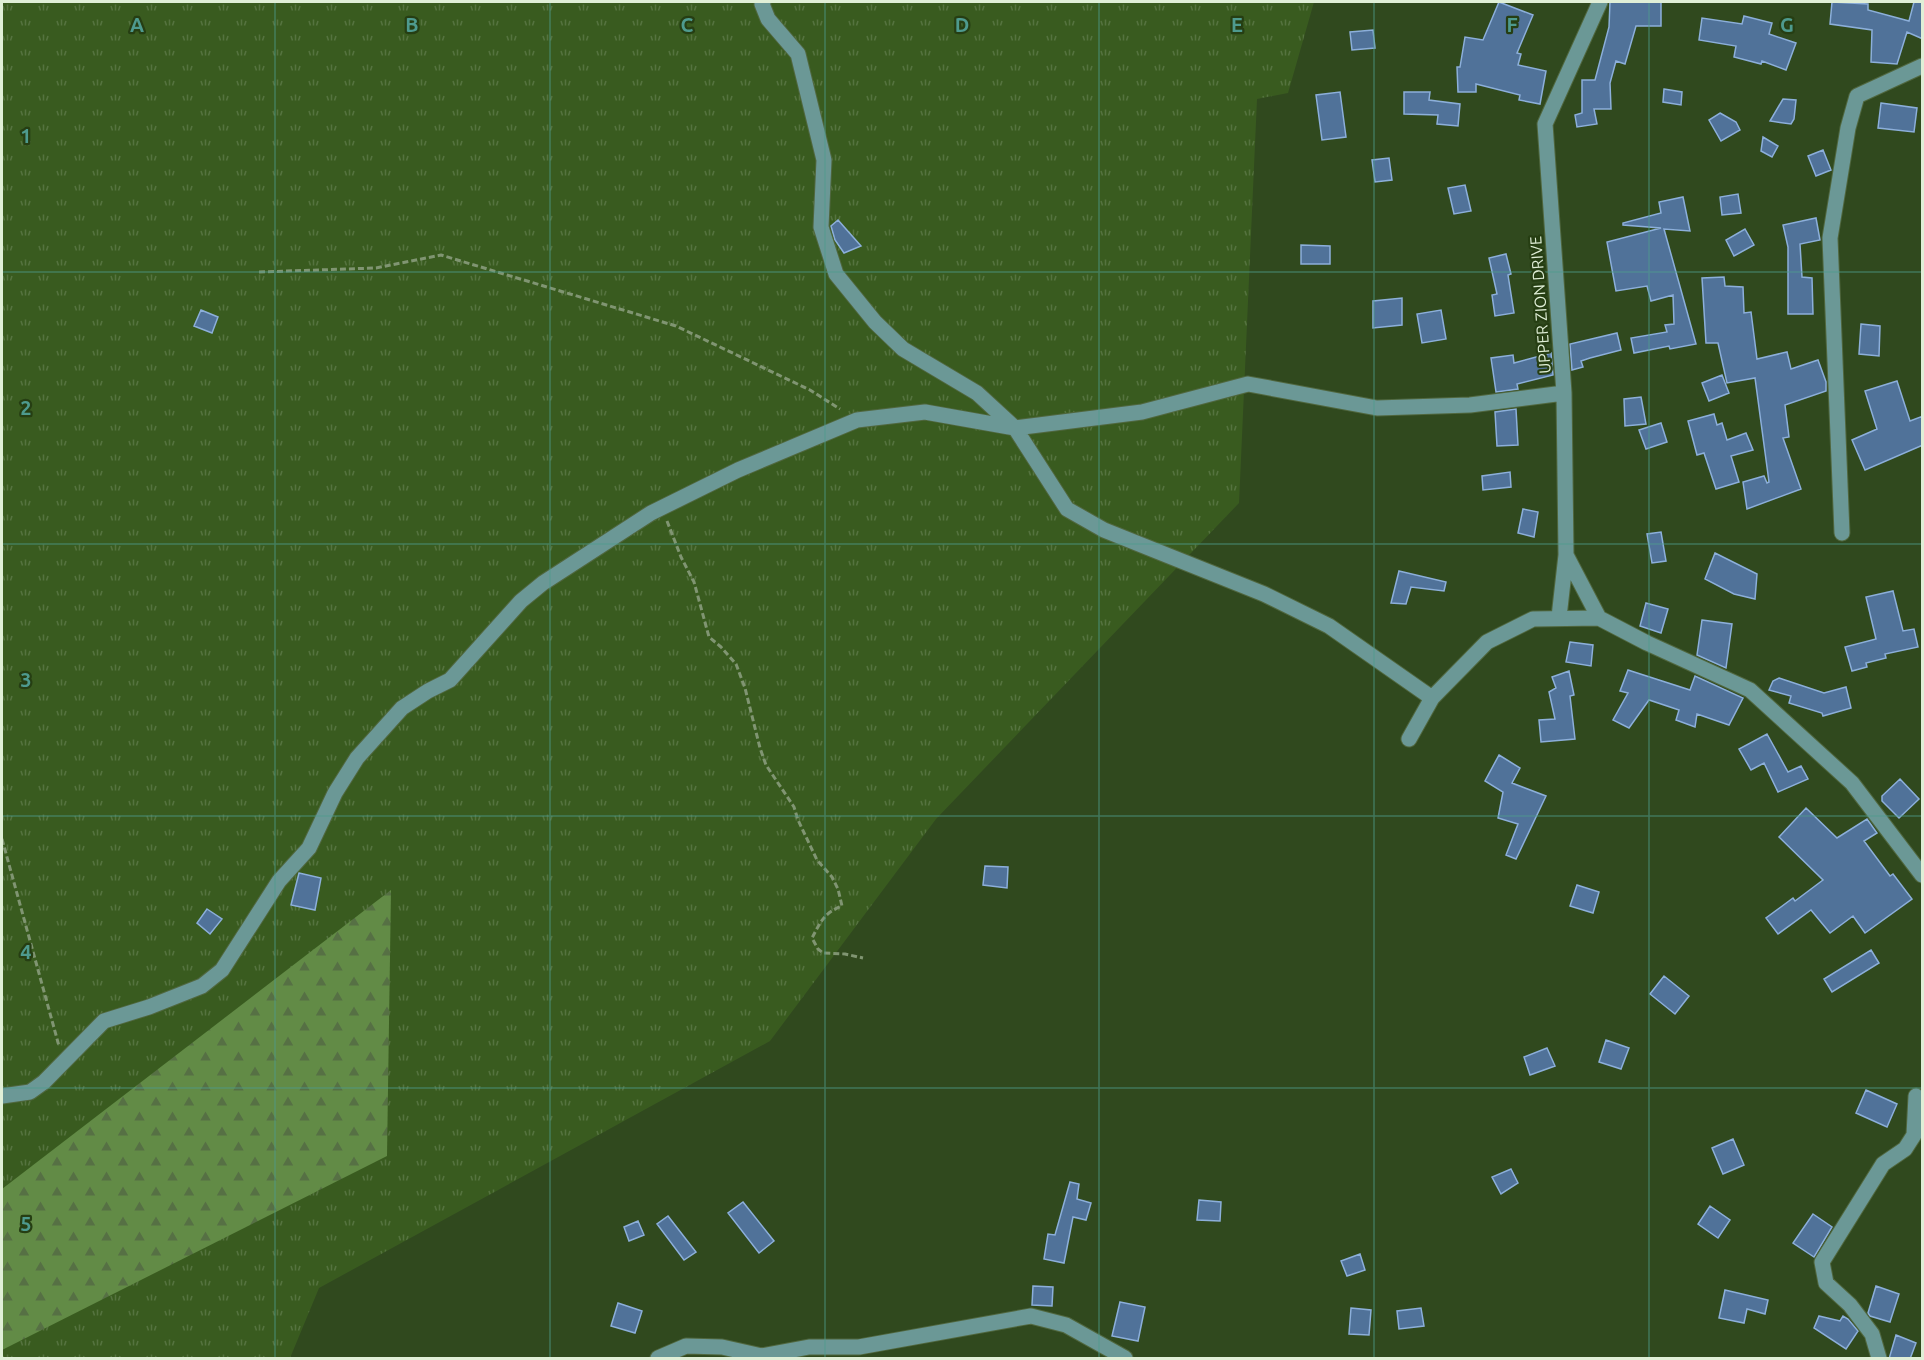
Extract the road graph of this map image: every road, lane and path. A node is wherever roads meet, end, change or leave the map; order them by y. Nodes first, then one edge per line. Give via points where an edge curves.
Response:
1 (763, 2) edge
2 (1600, 2) edge
3 (1923, 66) edge
4 (259, 272) dead end
5 (1564, 393) junction
6 (857, 420) junction
7 (1015, 428) junction
8 (663, 508) junction
9 (1842, 533) dead end
10 (1566, 555) junction
11 (1559, 617) junction
12 (1599, 618) junction
13 (1432, 698) junction
14 (1409, 740) dead end
15 (2, 839) edge
16 (1923, 875) edge
17 (863, 958) dead end
18 (64, 1062) junction
19 (2, 1096) edge
20 (1916, 1096) dead end
21 (658, 1359) edge
22 (1125, 1359) edge
23 (1880, 1359) edge

1 - 7 street via 768,19 798,54 824,160 821,227 836,274 903,349 977,393
2 - 5 street, UPPER ZION DRIVE via 1545,124
3 - 9 street via 1857,96 1848,128 1830,238
4 - 6 path via 376,268 441,255 676,326 810,390
5 - 7 street via 1470,405 1377,408 1248,384 1142,412
5 - 10 street, UPPER ZION DRIVE
6 - 7 street via 925,412
6 - 8 street via 738,470
7 - 13 street via 1067,509 1104,530 1264,594 1329,626
8 - 17 path via 694,582 709,637 736,663 766,765 794,807 817,860 838,889 842,906 829,911 812,938 823,953
8 - 18 street via 543,584 521,601 450,680 402,708 357,758 309,848 279,880 222,970 202,986 104,1021
10 - 11 street, UPPER ZION DRIVE
10 - 12 street
11 - 12 street
11 - 13 street via 1533,618 1487,642
12 - 16 street via 1750,690 1852,783
13 - 14 street
15 - 18 path
18 - 19 street via 30,1092
20 - 23 street via 1914,1135 1905,1149 1883,1164 1822,1262 1826,1283 1850,1305 1872,1334
21 - 22 street via 686,1346 722,1347 762,1356 808,1347 859,1347 1031,1316 1066,1324

